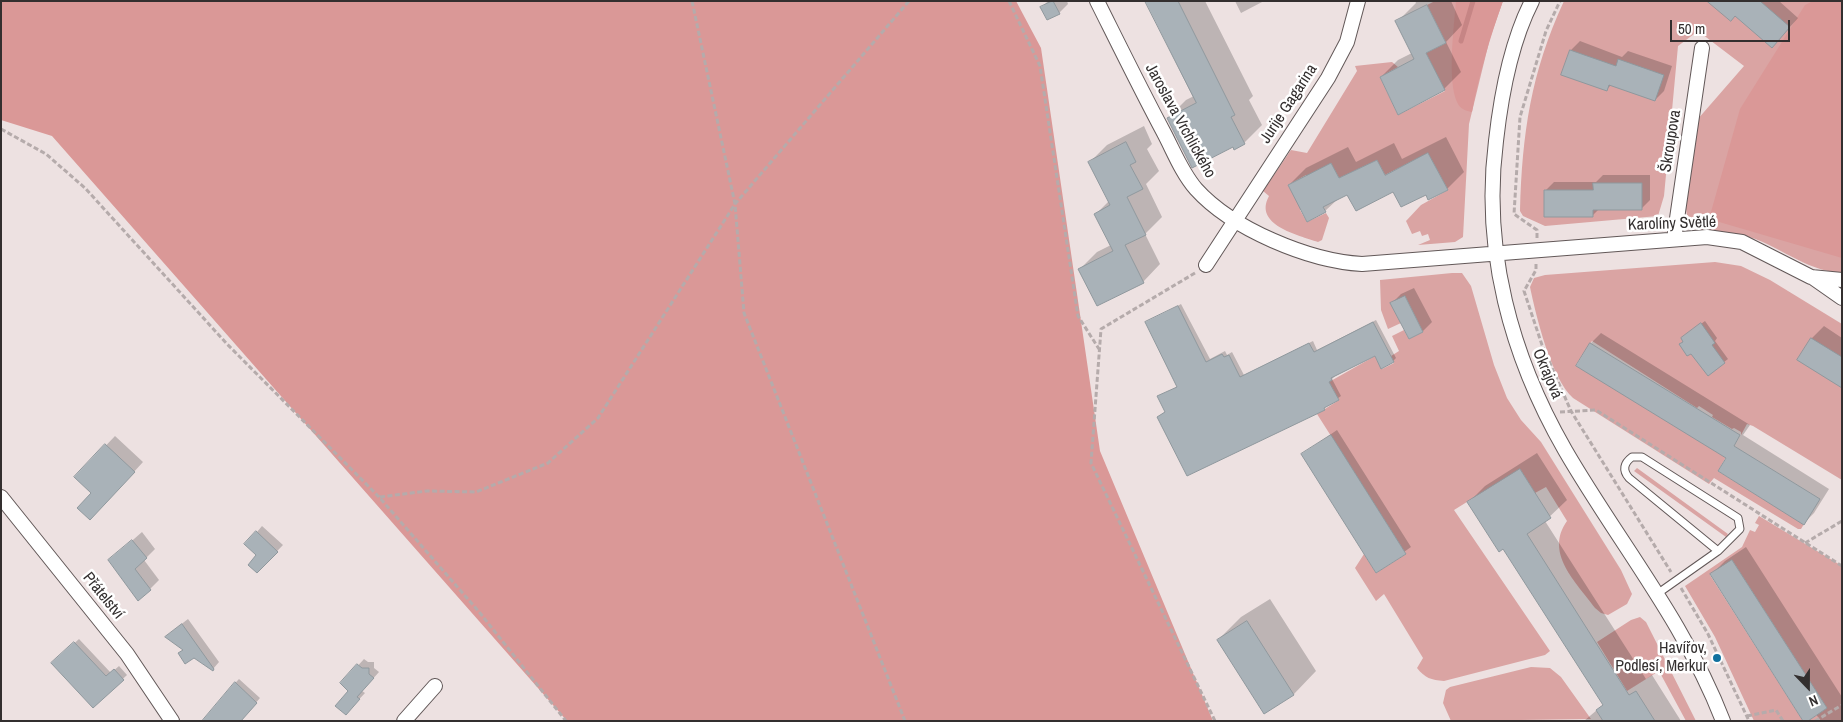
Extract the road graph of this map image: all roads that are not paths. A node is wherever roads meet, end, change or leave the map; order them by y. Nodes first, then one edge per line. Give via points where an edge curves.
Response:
1 (1097, 1) edge
2 (1358, 1) edge
3 (1532, 1) edge
4 (1702, 48) dead end
5 (1234, 219) junction
6 (1674, 239) junction
7 (1495, 252) junction
8 (1206, 265) road end
9 (1811, 277) junction
10 (1842, 280) edge
11 (1842, 298) edge
12 (1, 497) edge
13 (1718, 551) junction
14 (1657, 594) junction
15 (435, 686) dead end
16 (172, 721) edge
17 (404, 721) edge
18 (1723, 721) edge

1 - 5 street, Jaroslava Vrchlického via 1188,179 1202,196
2 - 5 street, Jurije Gagarina via 1347,42 1328,78
3 - 7 street, Okrajová via 1502,88 1492,175
4 - 6 street, Škroupova
5 - 7 street, Jaroslava Vrchlického via 1296,250 1338,262 1385,263
5 - 8 street, Jurije Gagarina
6 - 7 street, Karolíny Světlé
6 - 9 street, Karolíny Světlé via 1707,237 1742,242
7 - 14 street, Okrajová via 1519,353 1544,412 1565,451
9 - 10 street, Karolíny Světlé
9 - 11 street
12 - 16 street, Přátelství via 127,654
13 - 13 lane via 1740,529 1738,518 1642,457 1637,455 1627,460 1624,469 1629,478
13 - 14 lane
14 - 18 street, Okrajová via 1712,693
15 - 17 street

